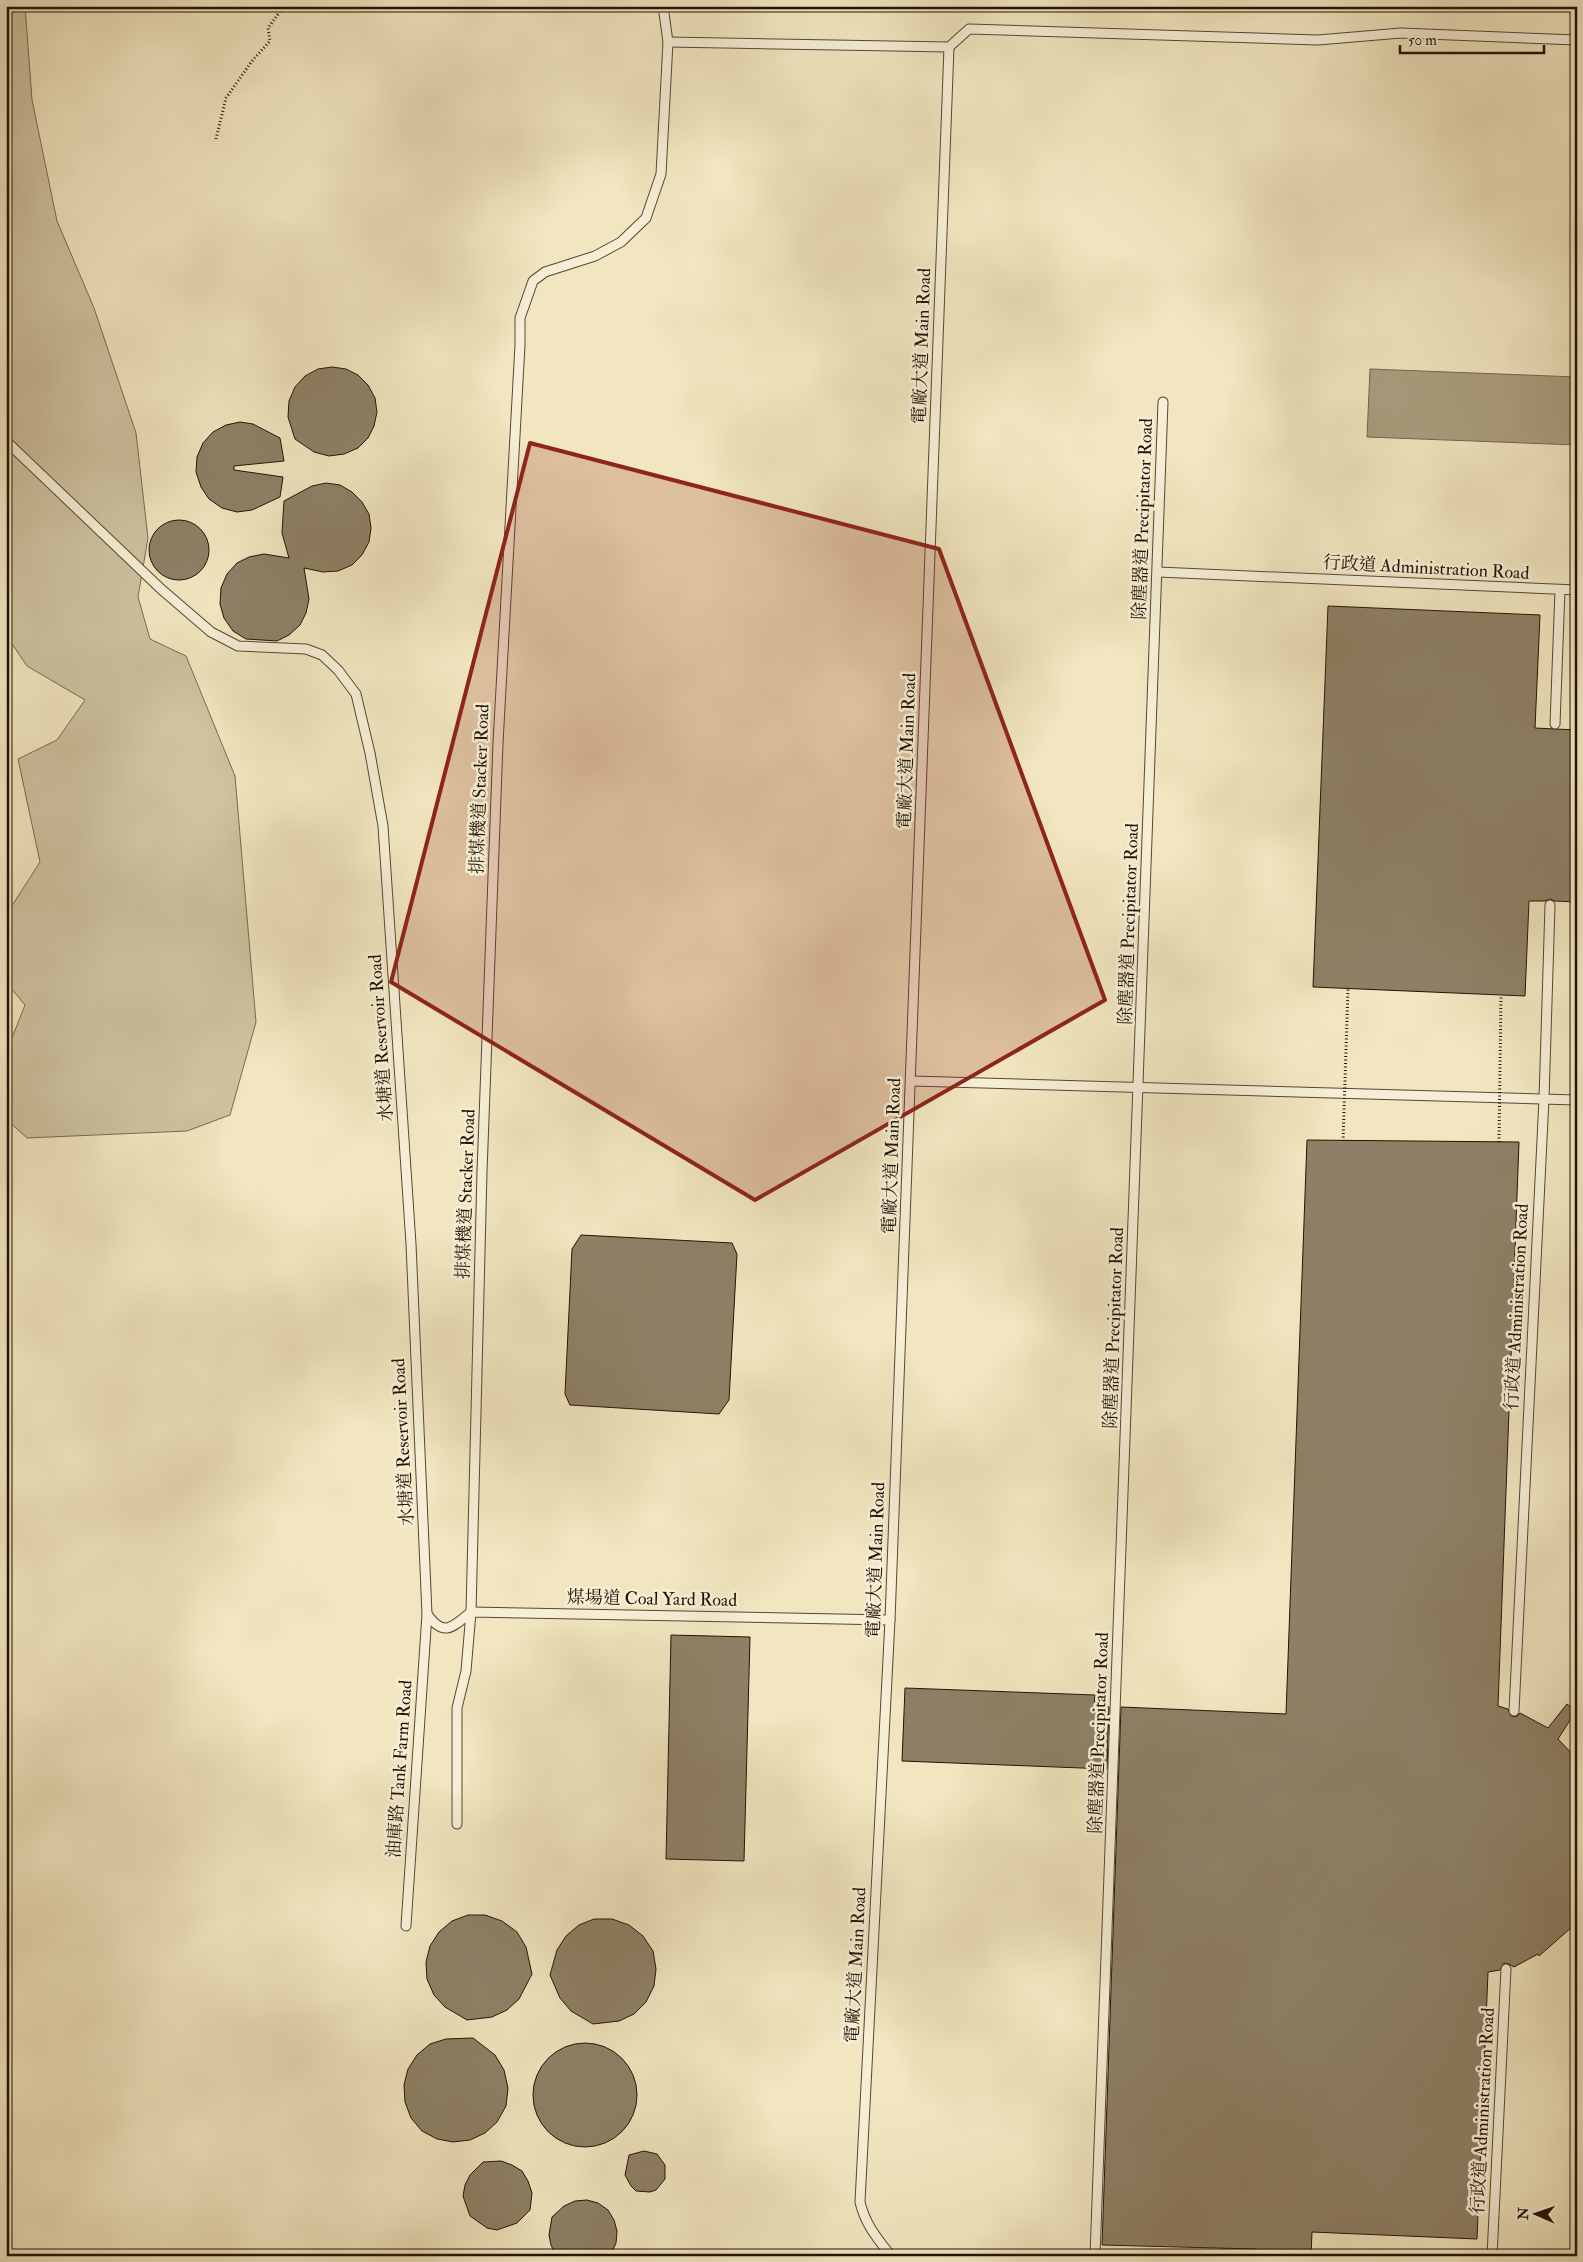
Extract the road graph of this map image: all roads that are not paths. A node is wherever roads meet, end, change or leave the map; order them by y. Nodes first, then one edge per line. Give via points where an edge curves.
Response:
1 (663, 6) edge
2 (1577, 40) edge
3 (668, 42) junction
4 (949, 47) junction
5 (1164, 402) dead end
6 (6, 441) edge
7 (1158, 572) junction
8 (1560, 590) junction
9 (1577, 590) edge
10 (1555, 724) dead end
11 (1550, 905) dead end
12 (912, 1081) junction
13 (1139, 1088) junction
14 (1544, 1099) junction
15 (1577, 1100) edge
16 (470, 1612) junction
17 (427, 1614) junction
18 (890, 1620) junction
19 (1514, 1711) dead end
20 (457, 1824) dead end
21 (406, 1926) dead end
22 (1506, 1969) dead end
23 (891, 2256) edge
24 (1095, 2256) edge
25 (1492, 2256) edge

1 - 3 lane, 排煤機道 Stacker Road
2 - 4 lane via 1401,33 1318,40 969,29
3 - 4 lane
3 - 16 lane, 排煤機道 Stacker Road via 661,174 646,218 621,242 595,256 545,272 533,281 520,318 498,743
4 - 12 lane, 電廠大道 Main Road
5 - 7 lane, 除塵器道 Precipitator Road
6 - 17 lane, 水塘道 Reservoir Road via 161,589 212,632 238,646 306,649 322,655 356,694 383,826 411,1244
7 - 8 lane, 行政道 Administration Road
7 - 13 lane, 除塵器道 Precipitator Road
8 - 9 lane, 行政道 Administration Road
8 - 10 lane
11 - 14 lane, 行政道 Administration Road
12 - 13 lane
12 - 18 lane, 電廠大道 Main Road
13 - 14 lane
13 - 24 lane, 除塵器道 Precipitator Road
14 - 15 lane
14 - 19 lane, 行政道 Administration Road
16 - 17 lane via 452,1628 445,1629 435,1626
16 - 18 lane, 煤場道 Coal Yard Road
16 - 20 lane, 排煤機道 Stacker Road via 466,1671 457,1708
17 - 21 lane, 油庫路 Tank Farm Road
18 - 23 lane, 電廠大道 Main Road via 860,2202 863,2217
22 - 25 lane, 行政道 Administration Road

